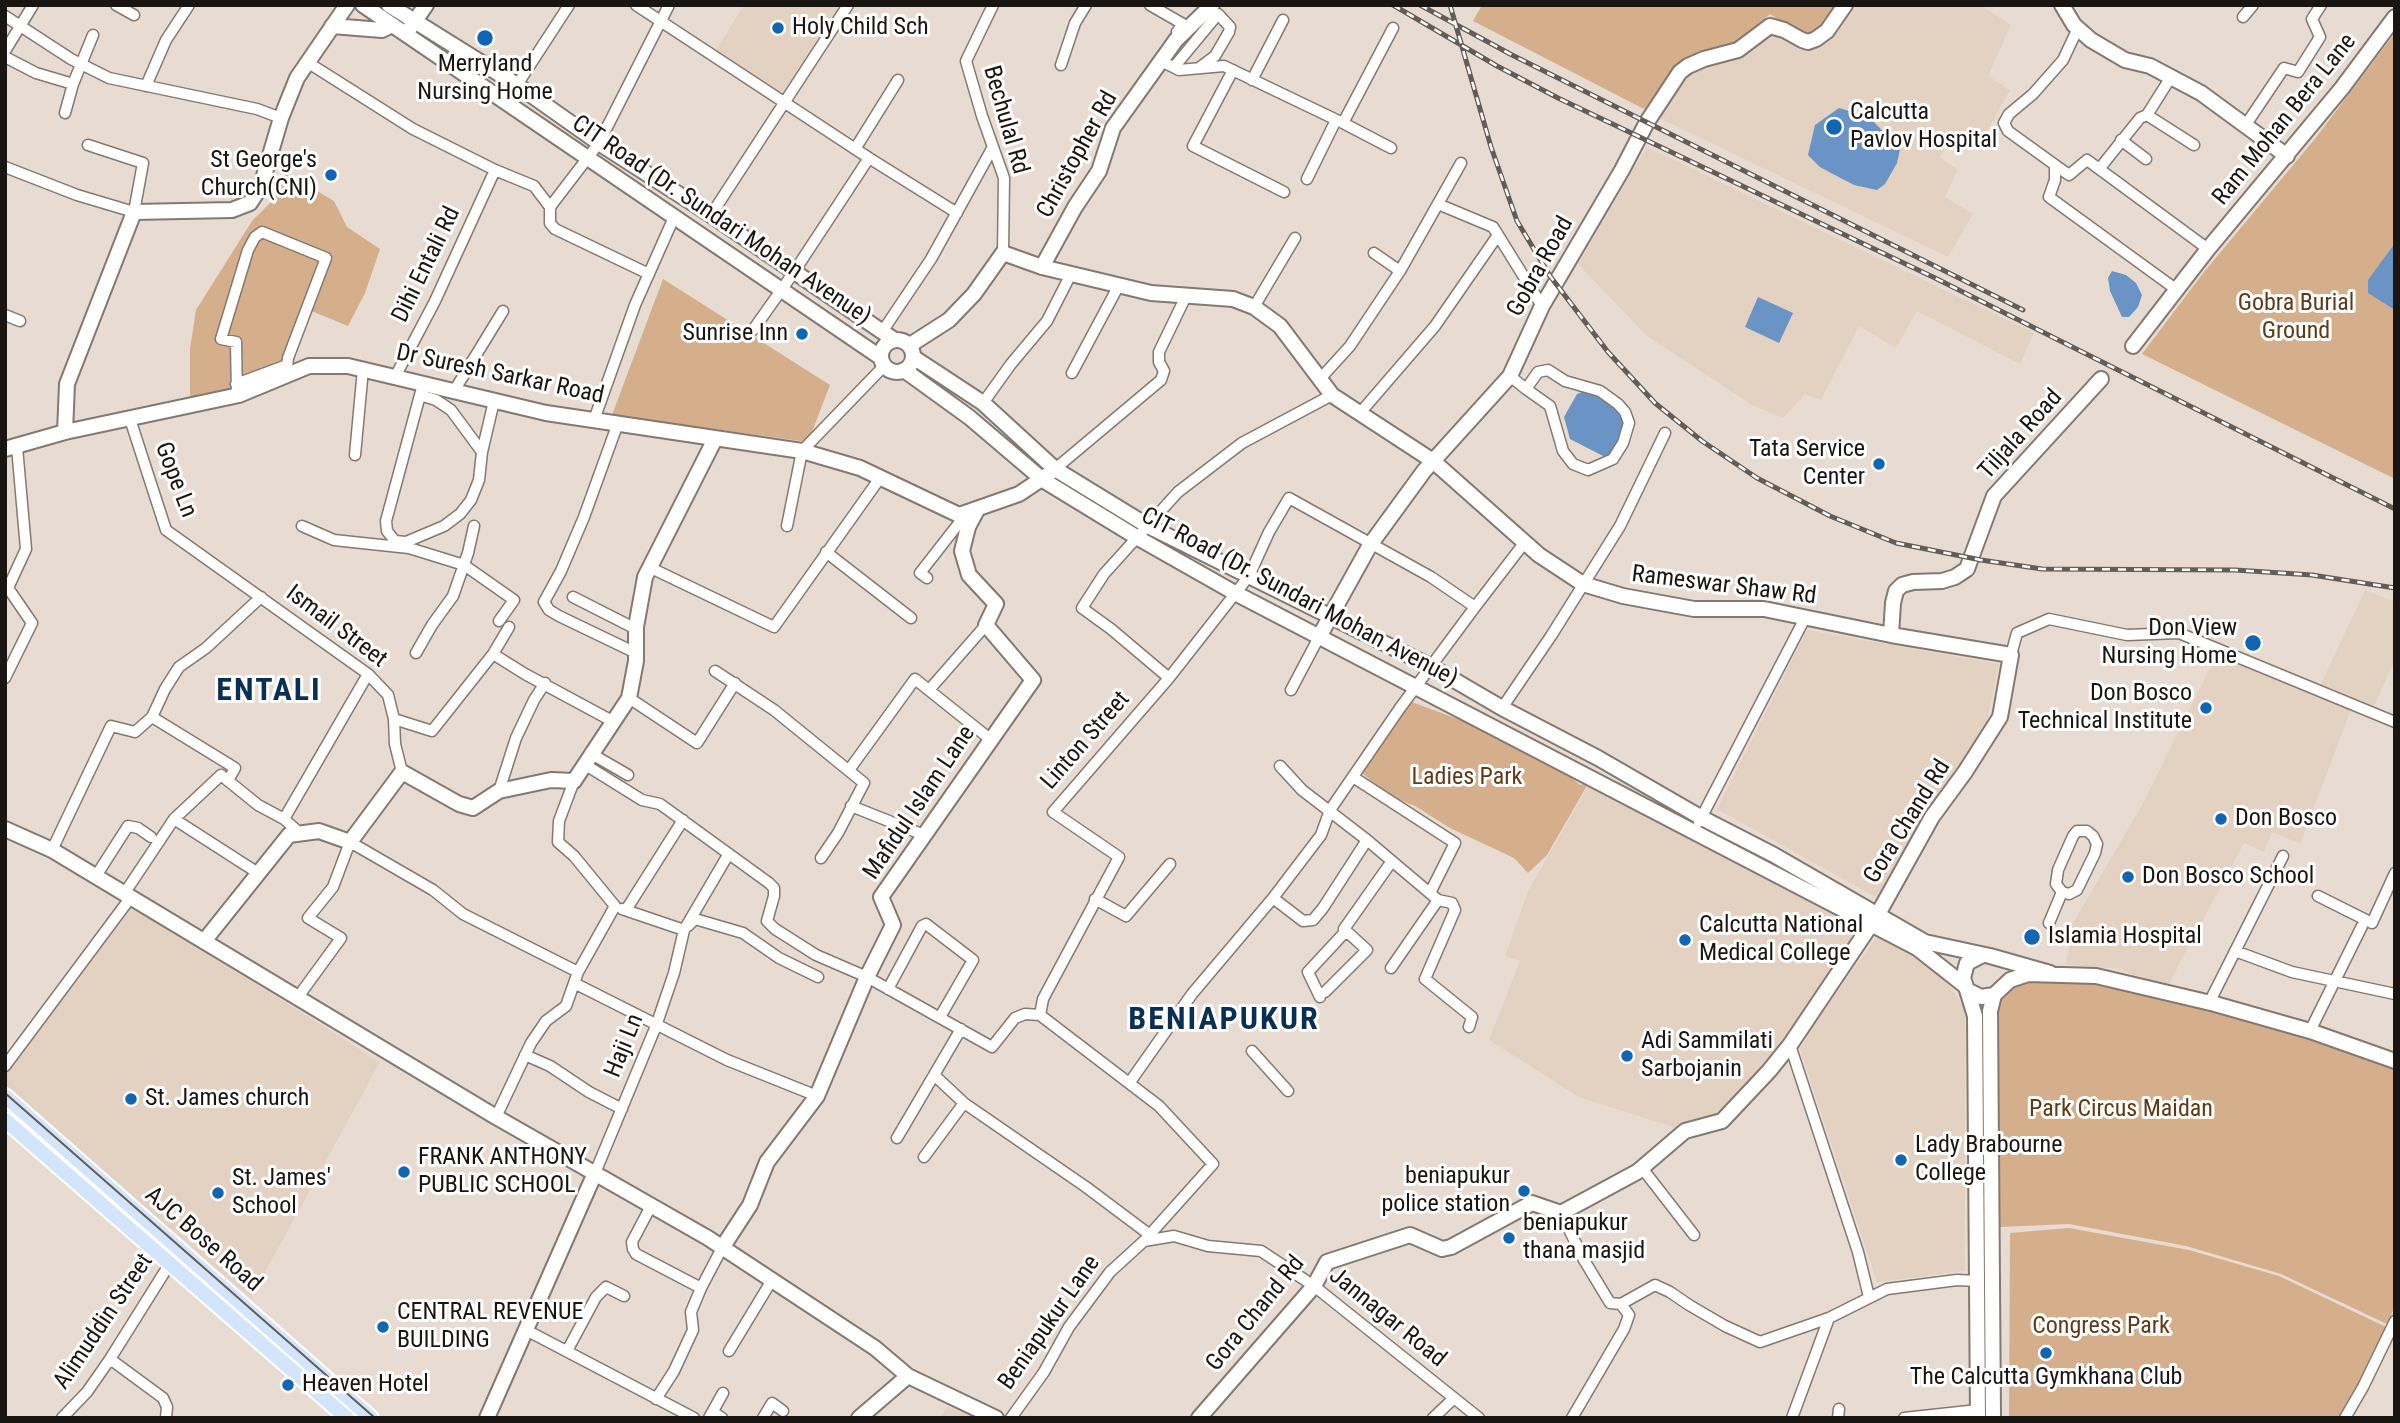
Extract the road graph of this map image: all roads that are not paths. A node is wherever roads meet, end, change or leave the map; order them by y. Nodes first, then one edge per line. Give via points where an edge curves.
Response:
1 (33, 5) edge
2 (116, 5) edge
3 (189, 5) edge
4 (347, 5) edge
5 (363, 5) edge
6 (389, 5) edge
7 (426, 5) edge
8 (569, 5) edge
9 (636, 5) edge
10 (669, 5) edge
11 (848, 5) edge
12 (993, 5) edge
13 (1086, 5) edge
14 (1150, 5) edge
15 (1212, 5) edge
16 (1845, 5) edge
17 (2253, 5) edge
18 (2322, 5) edge
19 (2066, 6) edge
20 (134, 15) dead end
21 (5, 16) edge
22 (2244, 17) dead end
23 (2395, 17) edge
24 (1283, 20) dead end
25 (661, 21) junction
26 (415, 22) junction
27 (392, 25) junction
28 (20, 26) junction
29 (332, 26) junction
30 (1393, 28) dead end
31 (2078, 28) junction
32 (93, 35) dead end
33 (406, 35) junction
34 (5, 51) edge
35 (5, 57) edge
36 (307, 62) junction
37 (82, 64) junction
38 (1167, 64) junction
39 (1061, 65) dead end
40 (1198, 68) junction
41 (1233, 70) junction
42 (2171, 77) junction
43 (898, 80) dead end
44 (1252, 80) junction
45 (73, 84) junction
46 (517, 85) junction
47 (146, 86) junction
48 (785, 102) junction
49 (65, 113) dead end
50 (2147, 115) junction
51 (281, 118) junction
52 (1339, 122) junction
53 (2245, 126) junction
54 (2121, 141) junction
55 (599, 143) junction
56 (88, 145) dead end
57 (2194, 145) dead end
58 (993, 148) junction
59 (1391, 148) dead end
60 (855, 149) junction
61 (2287, 156) junction
62 (869, 158) junction
63 (587, 159) junction
64 (2146, 159) dead end
65 (1461, 163) dead end
66 (2055, 164) junction
67 (5, 167) edge
68 (2100, 168) junction
69 (495, 170) junction
70 (1307, 179) dead end
71 (1284, 192) dead end
72 (1438, 204) junction
73 (550, 207) junction
74 (134, 212) junction
75 (957, 213) junction
76 (675, 215) junction
77 (711, 215) junction
78 (1498, 234) junction
79 (1296, 238) dead end
80 (2208, 249) junction
81 (1003, 253) junction
82 (1374, 253) dead end
83 (1042, 267) junction
84 (1400, 271) junction
85 (794, 272) junction
86 (649, 274) junction
87 (1071, 274) junction
88 (1119, 285) junction
89 (783, 288) junction
90 (2177, 290) junction
91 (1186, 296) junction
92 (1542, 306) junction
93 (1254, 307) junction
94 (503, 311) dead end
95 (5, 316) edge
96 (20, 321) dead end
97 (753, 330) dead end
98 (888, 336) junction
99 (2133, 346) dead end
100 (911, 351) junction
101 (882, 361) junction
102 (363, 369) junction
103 (904, 370) junction
104 (286, 371) junction
105 (1072, 373) dead end
106 (1510, 376) junction
107 (395, 377) junction
108 (1320, 379) junction
109 (2101, 379) dead end
110 (1526, 389) junction
111 (237, 390) junction
112 (422, 390) junction
113 (454, 391) junction
114 (1332, 395) junction
115 (494, 401) junction
116 (983, 402) junction
117 (1360, 413) junction
118 (130, 419) junction
119 (594, 420) junction
120 (618, 423) junction
121 (65, 432) junction
122 (1665, 433) dead end
123 (715, 439) junction
124 (11, 448) edge
125 (802, 451) junction
126 (482, 452) junction
127 (355, 455) dead end
128 (1433, 461) junction
129 (1055, 469) junction
130 (880, 478) junction
131 (1043, 480) junction
132 (977, 510) junction
133 (958, 515) junction
134 (302, 526) dead end
135 (474, 526) dead end
136 (786, 526) dead end
137 (1148, 526) junction
138 (1138, 538) junction
139 (1525, 542) junction
140 (1370, 545) junction
141 (827, 552) junction
142 (464, 565) junction
143 (651, 568) junction
144 (1248, 576) junction
145 (927, 578) dead end
146 (1583, 584) junction
147 (1235, 593) junction
148 (261, 597) junction
149 (573, 597) dead end
150 (1475, 607) junction
151 (1331, 616) junction
152 (911, 618) dead end
153 (1805, 618) junction
154 (499, 621) dead end
155 (986, 625) junction
156 (509, 627) dead end
157 (636, 629) junction
158 (1891, 635) junction
159 (1319, 637) junction
160 (416, 653) dead end
161 (636, 653) junction
162 (494, 654) junction
163 (2011, 655) junction
164 (1430, 666) junction
165 (715, 671) dead end
166 (6, 673) edge
167 (368, 674) junction
168 (1169, 678) junction
169 (545, 683) junction
170 (735, 683) junction
171 (1415, 687) junction
172 (929, 690) junction
173 (1291, 690) dead end
174 (628, 698) junction
175 (1502, 708) junction
176 (152, 717) junction
177 (394, 719) junction
178 (614, 722) junction
179 (2395, 722) edge
180 (990, 739) junction
181 (587, 759) junction
182 (1280, 766) dead end
183 (849, 770) junction
184 (402, 772) junction
185 (628, 775) dead end
186 (1353, 776) junction
187 (574, 780) junction
188 (228, 781) junction
189 (499, 791) junction
190 (851, 806) junction
191 (1329, 810) junction
192 (1702, 818) junction
193 (174, 819) junction
194 (284, 819) junction
195 (683, 820) junction
196 (5, 829) edge
197 (1694, 832) junction
198 (301, 834) junction
199 (924, 835) junction
200 (150, 837) dead end
201 (1367, 840) junction
202 (350, 842) junction
203 (52, 850) junction
204 (728, 855) junction
205 (2283, 856) dead end
206 (821, 858) dead end
207 (1392, 861) junction
208 (1170, 864) dead end
209 (258, 873) junction
210 (2395, 873) edge
211 (96, 876) junction
212 (2062, 892) junction
213 (127, 895) junction
214 (2318, 896) dead end
215 (1434, 897) junction
216 (1273, 898) junction
217 (1095, 899) junction
218 (615, 906) junction
219 (626, 910) junction
220 (1874, 919) junction
221 (2049, 923) dead end
222 (2362, 926) dead end
223 (684, 930) junction
224 (1346, 931) junction
225 (205, 940) junction
226 (2235, 951) junction
227 (1989, 957) junction
228 (1391, 968) dead end
229 (578, 972) junction
230 (2050, 973) junction
231 (818, 977) dead end
232 (867, 977) junction
233 (2335, 981) junction
234 (575, 983) junction
235 (1966, 987) junction
236 (888, 989) junction
237 (1997, 992) junction
238 (2395, 994) edge
239 (298, 997) junction
240 (2208, 1003) junction
241 (1040, 1015) junction
242 (940, 1017) junction
243 (656, 1026) junction
244 (1469, 1027) dead end
245 (961, 1030) junction
246 (2310, 1031) junction
247 (1790, 1045) junction
248 (1252, 1051) dead end
249 (525, 1055) junction
250 (2395, 1062) edge
251 (5, 1066) edge
252 (934, 1076) junction
253 (1130, 1082) junction
254 (1289, 1091) dead end
255 (5, 1096) edge
256 (817, 1096) junction
257 (964, 1103) junction
258 (622, 1109) junction
259 (496, 1117) junction
260 (5, 1120) edge
261 (897, 1138) dead end
262 (924, 1157) dead end
263 (1642, 1168) junction
264 (594, 1173) junction
265 (651, 1206) junction
266 (1561, 1213) junction
267 (1694, 1235) dead end
268 (1147, 1238) junction
269 (722, 1248) junction
270 (179, 1249) junction
271 (169, 1264) junction
272 (772, 1280) junction
273 (1977, 1281) junction
274 (1314, 1286) junction
275 (701, 1288) junction
276 (624, 1296) dead end
277 (1869, 1297) junction
278 (1621, 1304) junction
279 (1829, 1318) junction
280 (2395, 1321) edge
281 (526, 1330) junction
282 (2392, 1337) edge
283 (567, 1351) junction
284 (729, 1351) dead end
285 (110, 1359) junction
286 (908, 1376) junction
287 (723, 1393) dead end
288 (656, 1399) junction
289 (1453, 1399) junction
290 (783, 1411) dead end
291 (1978, 1414) edge
292 (715, 1416) edge
293 (62, 1418) edge
294 (166, 1418) edge
295 (347, 1418) edge
296 (372, 1418) edge
297 (487, 1418) edge
298 (694, 1418) edge
299 (763, 1418) edge
300 (859, 1418) edge
301 (996, 1418) edge
302 (1011, 1418) edge
303 (1199, 1418) edge
304 (1433, 1418) edge
305 (1479, 1418) edge
306 (1572, 1418) edge
307 (1792, 1418) edge
308 (1904, 1418) edge
309 (1993, 1418) edge
310 (2345, 1418) edge

1 - 28 street
2 - 20 street
3 - 47 street via 166,40
4 - 29 street
5 - 27 street, CIT Road (Dr. Sundari Mohan Avenue)
6 - 26 street, CIT Road (Dr. Sundari Mohan Avenue)
7 - 26 street
8 - 46 street
9 - 25 street
10 - 25 street
11 - 48 street
12 - 58 street, Bechulal Rd via 966,61
13 - 39 street
14 - 38 street via 1183,25 1168,45
15 - 38 street, Christopher Rd via 1176,40
16 - 92 street, Gobra Road via 1816,39 1808,42 1770,26 1738,50 1688,65 1647,122
17 - 22 street
18 - 53 street via 2312,19 2320,37 2298,72 2284,68
19 - 31 street
21 - 28 street
23 - 61 street, Ram Mohan Bera Lane
24 - 44 street
25 - 48 street
25 - 55 street
26 - 33 street
26 - 46 street, CIT Road (Dr. Sundari Mohan Avenue)
27 - 29 street via 382,30
27 - 33 street, CIT Road (Dr. Sundari Mohan Avenue)
28 - 34 street
28 - 37 street
29 - 36 street
30 - 52 street
31 - 42 street via 2125,60
31 - 66 street via 2063,60 2004,123 2008,131
32 - 37 street
33 - 63 street, CIT Road (Dr. Sundari Mohan Avenue)
35 - 45 street
36 - 51 street
36 - 69 street via 413,129
37 - 45 street
37 - 47 street via 109,78
38 - 40 street via 1180,70
38 - 40 street via 1218,14 1229,32 1214,55
38 - 83 street, Christopher Rd via 1113,128 1099,171
40 - 41 street
41 - 44 street
41 - 71 street via 1193,146
42 - 50 street
42 - 53 street
43 - 60 street
44 - 52 street
45 - 49 street
46 - 55 street, CIT Road (Dr. Sundari Mohan Avenue)
47 - 51 street via 257,108
48 - 60 street
48 - 77 street
50 - 54 street
50 - 57 street
51 - 74 street via 261,186 250,203 232,210
52 - 59 street
52 - 70 street
53 - 61 street
54 - 64 street
54 - 68 street
55 - 63 street
55 - 77 street, CIT Road (Dr. Sundari Mohan Avenue)
56 - 74 street via 143,163
58 - 75 street
58 - 81 street, Bechulal Rd via 1004,178
60 - 62 street
61 - 80 street, Ram Mohan Bera Lane
62 - 75 street
62 - 85 street
63 - 73 street
63 - 76 street, CIT Road (Dr. Sundari Mohan Avenue)
65 - 72 street
66 - 68 street via 2069,175 2087,160
66 - 90 street via 2049,197
67 - 74 street
68 - 80 street
69 - 73 street via 534,186
69 - 107 street, Dihi Entali Rd
72 - 78 street via 1492,226
72 - 84 street
73 - 86 street via 550,223 555,229
74 - 121 street via 67,384
75 - 98 street
76 - 86 street
76 - 89 street, CIT Road (Dr. Sundari Mohan Avenue)
77 - 85 street, CIT Road (Dr. Sundari Mohan Avenue)
78 - 92 street
78 - 117 street via 1435,326
79 - 93 street
80 - 90 street, Ram Mohan Bera Lane
81 - 83 street
81 - 100 street via 974,294
82 - 84 street
83 - 87 street
84 - 108 street via 1350,346
85 - 89 street
85 - 98 street, CIT Road (Dr. Sundari Mohan Avenue)
86 - 119 street
87 - 88 street
87 - 116 street via 1047,321
88 - 91 street
88 - 105 street
89 - 97 street
89 - 101 street, CIT Road (Dr. Sundari Mohan Avenue)
90 - 99 street, Ram Mohan Bera Lane
91 - 93 street via 1233,299
91 - 129 street via 1160,352 1161,380
92 - 106 street, Gobra Road
93 - 108 street via 1280,326
94 - 113 street
95 - 96 street
98 - 100 street
98 - 101 street
100 - 103 street via 912,362
100 - 116 street, CIT Road (Dr. Sundari Mohan Avenue)
101 - 103 street via 893,372
101 - 125 street
102 - 104 street, Dr Suresh Sarkar Road via 309,366
102 - 107 street, Dr Suresh Sarkar Road
102 - 127 street
103 - 131 street, CIT Road (Dr. Sundari Mohan Avenue)
104 - 111 street, Dr Suresh Sarkar Road
104 - 111 street via 326,257 262,232 248,250 221,339 236,342
106 - 110 street
106 - 128 street, Gobra Road
107 - 112 street, Dr Suresh Sarkar Road
108 - 114 street
109 - 158 street, Tiljala Road via 1994,496 1967,569 1955,578 1913,582 1896,591
110 - 110 street via 1550,407 1563,451 1573,464 1588,470 1613,459 1629,423 1618,404 1600,391 1565,381 1548,370 1538,372
111 - 118 street, Dr Suresh Sarkar Road
112 - 113 street, Dr Suresh Sarkar Road
112 - 126 street via 451,410
112 - 126 street via 386,521 395,541 406,542 460,514 479,480
113 - 115 street, Dr Suresh Sarkar Road
114 - 117 street, Rameswar Shaw Rd
114 - 137 street via 1242,443 1178,492
115 - 119 street, Dr Suresh Sarkar Road
115 - 126 street
116 - 129 street, CIT Road (Dr. Sundari Mohan Avenue)
117 - 128 street, Rameswar Shaw Rd
118 - 121 street, Dr Suresh Sarkar Road
118 - 148 street, Gope Ln via 166,530
119 - 120 street, Dr Suresh Sarkar Road
120 - 123 street, Dr Suresh Sarkar Road
120 - 161 street via 584,517 544,602 559,616
121 - 124 street, Dr Suresh Sarkar Road
122 - 146 street via 1620,526
123 - 125 street, Dr Suresh Sarkar Road
123 - 143 street
124 - 166 street via 26,549 8,588 32,622
125 - 130 street, Dr Suresh Sarkar Road
125 - 136 street
128 - 139 street, Rameswar Shaw Rd
128 - 140 street, Gobra Road
129 - 131 street
129 - 137 street, CIT Road (Dr. Sundari Mohan Avenue)
130 - 133 street, Dr Suresh Sarkar Road
130 - 141 street
131 - 132 street
131 - 138 street, CIT Road (Dr. Sundari Mohan Avenue)
132 - 133 street
132 - 155 street via 962,551 969,575 996,604
133 - 145 street via 963,518 920,573
134 - 142 street via 334,541 409,548
135 - 142 street
137 - 138 street
137 - 144 street, CIT Road (Dr. Sundari Mohan Avenue)
138 - 147 street, CIT Road (Dr. Sundari Mohan Avenue)
138 - 168 street via 1104,574 1082,608
139 - 146 street, Rameswar Shaw Rd
139 - 150 street
140 - 144 street, CIT Road (Dr. Sundari Mohan Avenue) via 1289,498
140 - 150 street, CIT Road (Dr. Sundari Mohan Avenue) via 1432,576
140 - 151 street, Gobra Road
141 - 143 street via 774,627
141 - 152 street
142 - 154 street via 514,600
142 - 160 street via 453,597
143 - 157 street via 645,577
144 - 147 street, Linton Street
144 - 151 street, CIT Road (Dr. Sundari Mohan Avenue)
146 - 153 street, Rameswar Shaw Rd via 1694,609 1764,609
146 - 175 street
147 - 159 street, CIT Road (Dr. Sundari Mohan Avenue)
147 - 168 street, Linton Street
148 - 167 street, Ismail Street
148 - 176 street via 179,667
149 - 157 street
150 - 164 street, CIT Road (Dr. Sundari Mohan Avenue)
151 - 159 street, Gobra Road
151 - 164 street, CIT Road (Dr. Sundari Mohan Avenue)
153 - 158 street, Rameswar Shaw Rd
153 - 192 street
155 - 172 street
155 - 180 street, Mafidul Islam Lane via 1033,680
156 - 162 street
157 - 161 street
158 - 163 street, Rameswar Shaw Rd
159 - 171 street, CIT Road (Dr. Sundari Mohan Avenue)
159 - 173 street
161 - 174 street
162 - 169 street
162 - 177 street via 432,730
163 - 179 street via 2017,633 2049,619 2127,635 2179,633
163 - 220 street, Gora Chand Rd via 2000,717 1932,817
164 - 171 street
164 - 175 street, CIT Road (Dr. Sundari Mohan Avenue)
165 - 170 street
167 - 177 street, Ismail Street via 388,695
167 - 194 street
168 - 217 street, Linton Street via 1053,812 1119,857
169 - 178 street
169 - 189 street via 516,738
170 - 174 street via 697,743
170 - 183 street
171 - 186 street
171 - 197 street, CIT Road (Dr. Sundari Mohan Avenue)
172 - 180 street
172 - 183 street via 915,679
174 - 178 street
175 - 192 street, CIT Road (Dr. Sundari Mohan Avenue)
176 - 188 street via 234,768
176 - 203 street via 135,732 111,726
177 - 184 street, Ismail Street
178 - 181 street
180 - 199 street, Mafidul Islam Lane
181 - 185 street
181 - 187 street
181 - 195 street via 642,800 660,804
182 - 191 street via 1301,790
183 - 190 street via 864,783
184 - 189 street via 473,808
184 - 202 street
186 - 191 street
186 - 215 street via 1455,843
187 - 189 street
187 - 218 street via 559,821 558,842
188 - 193 street via 220,775
188 - 194 street
190 - 199 street
190 - 206 street
191 - 201 street
191 - 216 street via 1321,835
192 - 197 street
192 - 220 street, CIT Road (Dr. Sundari Mohan Avenue) via 1774,855
193 - 209 street
193 - 213 street
194 - 198 street
195 - 204 street
195 - 219 street
196 - 203 street
197 - 220 street, CIT Road (Dr. Sundari Mohan Avenue)
198 - 202 street via 319,831
198 - 209 street via 289,835
199 - 232 street, Mafidul Islam Lane via 881,897 893,925
200 - 211 street via 128,826
201 - 207 street
201 - 216 street via 1313,919 1303,921
202 - 229 street via 433,890 463,914
202 - 239 street via 334,887 308,918 341,939
203 - 211 street
204 - 223 street, Haji Ln
204 - 232 street via 774,888 767,921 775,929 816,955
205 - 226 street
207 - 215 street
207 - 224 street
208 - 217 street via 1126,916
209 - 225 street
210 - 214 street via 2372,923
211 - 213 street
212 - 212 street via 2056,884 2058,870 2073,836 2087,831 2097,844 2095,853 2077,890
212 - 221 street
213 - 225 street
213 - 251 street
215 - 228 street
215 - 244 street via 1452,903 1455,910 1425,979 1472,1017
216 - 253 street via 1192,994
217 - 241 street, Linton Street via 1043,999
218 - 219 street
218 - 229 street
219 - 223 street
220 - 227 street, CIT Road (Dr. Sundari Mohan Avenue) via 1925,942
220 - 235 street, CIT Road (Dr. Sundari Mohan Avenue)
220 - 247 street, Gora Chand Rd
222 - 233 street
223 - 231 street via 695,919 743,933
223 - 243 street, Haji Ln
224 - 224 street via 1367,950 1323,995 1308,972
225 - 239 street
226 - 233 street via 2292,972
226 - 240 street
227 - 230 street, CIT Road (Dr. Sundari Mohan Avenue)
227 - 235 street via 1967,963
227 - 237 street via 2001,964 2005,976
229 - 234 street
230 - 237 street via 2017,976
230 - 240 street via 2096,976
232 - 236 street
232 - 256 street, Mafidul Islam Lane
233 - 238 street
233 - 246 street
234 - 243 street
234 - 249 street via 566,1006 546,1021
235 - 237 street via 1981,998
235 - 273 street via 1975,1016
236 - 242 street
236 - 242 street via 926,923 973,960
237 - 309 street via 1990,1010
239 - 259 street
240 - 246 street
241 - 245 street via 1015,1018 992,1047
241 - 253 street
242 - 245 street
243 - 256 street
243 - 258 street, Haji Ln
245 - 252 street
246 - 250 street
247 - 263 street, Gora Chand Rd via 1722,1121 1685,1131
247 - 277 street
248 - 254 street
249 - 258 street
249 - 259 street
252 - 257 street
252 - 261 street
253 - 268 street, Beniapukur Lane via 1213,1164
255 - 270 main road, AJC Bose Road
256 - 269 street, Mafidul Islam Lane via 767,1162 750,1205
257 - 262 street
257 - 268 street via 1086,1187
258 - 264 street, Haji Ln
259 - 264 street
260 - 271 main road
263 - 266 street, Gora Chand Rd
263 - 267 street
264 - 265 street
264 - 281 street
265 - 269 street
265 - 275 street via 632,1242 636,1254
266 - 274 street, Gora Chand Rd via 1532,1203 1442,1250 1410,1235 1327,1262
266 - 278 street via 1610,1303
268 - 274 street, Jannagar Road via 1174,1236 1208,1246 1261,1251
268 - 302 street, Beniapukur Lane via 1110,1272
269 - 272 street
269 - 275 street
270 - 271 street, Alimuddin Street
270 - 296 main road, AJC Bose Road
271 - 285 street, Alimuddin Street
271 - 295 main road
272 - 284 street
272 - 286 street
273 - 277 street via 1887,1289
273 - 291 street
274 - 289 street, Jannagar Road
274 - 303 street, Gora Chand Rd
275 - 288 street via 691,1312 693,1330
276 - 283 street via 606,1287
277 - 279 street
278 - 279 street via 1655,1285 1760,1342
278 - 306 street via 1629,1315 1624,1329
279 - 307 street
280 - 282 street
281 - 283 street
281 - 297 street
282 - 310 street
283 - 288 street
285 - 293 street, Alimuddin Street
285 - 294 street via 163,1398
286 - 300 street
286 - 301 street
287 - 292 street
288 - 298 street
289 - 304 street
289 - 305 street, Jannagar Road
290 - 299 street via 772,1403
291 - 308 street

